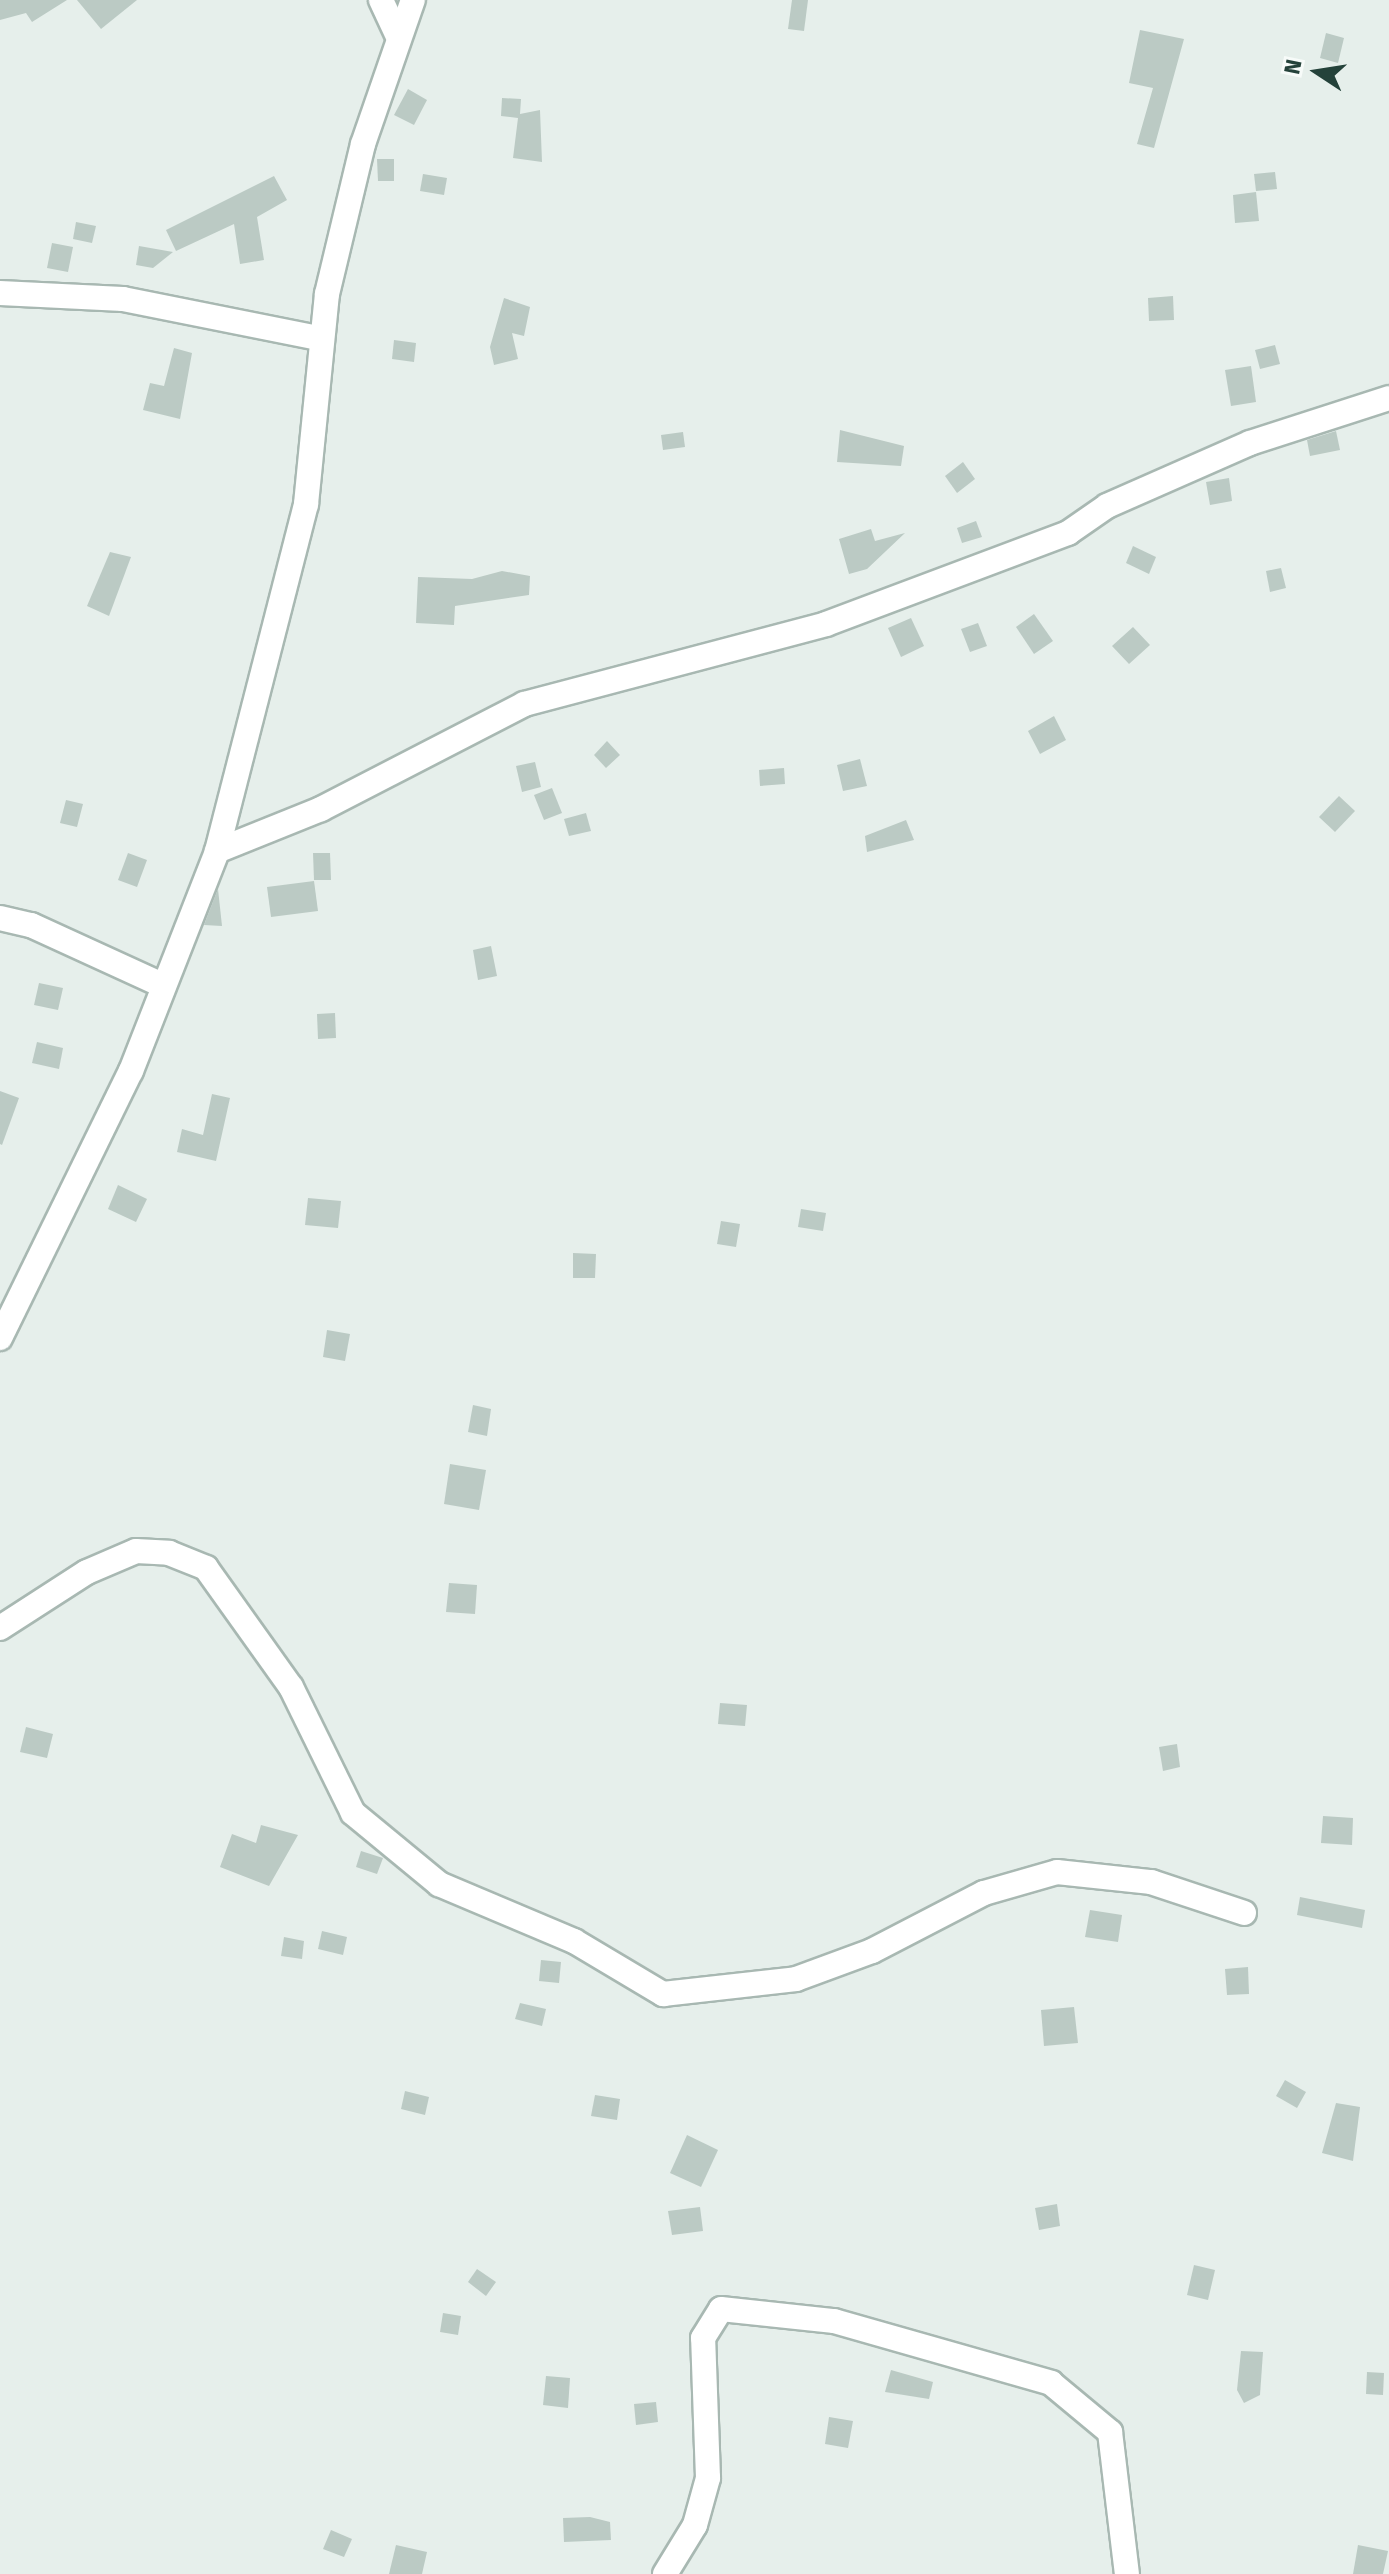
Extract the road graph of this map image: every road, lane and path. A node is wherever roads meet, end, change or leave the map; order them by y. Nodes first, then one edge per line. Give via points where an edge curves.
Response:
1 (381, 0) edge
2 (413, 0) edge
3 (397, 34) junction
4 (0, 293) edge
5 (318, 338) junction
6 (1389, 398) edge
7 (217, 851) junction
8 (0, 918) edge
9 (164, 986) junction
10 (0, 1338) edge
11 (0, 1628) edge
12 (1244, 1913) dead end
13 (665, 2574) edge
14 (1127, 2574) edge

1 - 3 street
2 - 3 street
3 - 5 street
4 - 5 street via 123,299
5 - 7 street via 306,504
6 - 7 street via 1250,443 1107,506 1068,533 826,624 524,704 321,809
7 - 9 street
8 - 9 street via 31,925
9 - 10 street via 131,1071
11 - 12 street via 87,1572 136,1551 169,1553 206,1568 291,1687 353,1813 439,1884 574,1941 663,1994 796,1979 872,1951 984,1893 1057,1872 1151,1882
13 - 14 street via 695,2525 708,2478 703,2338 721,2309 834,2321 1051,2383 1110,2432

